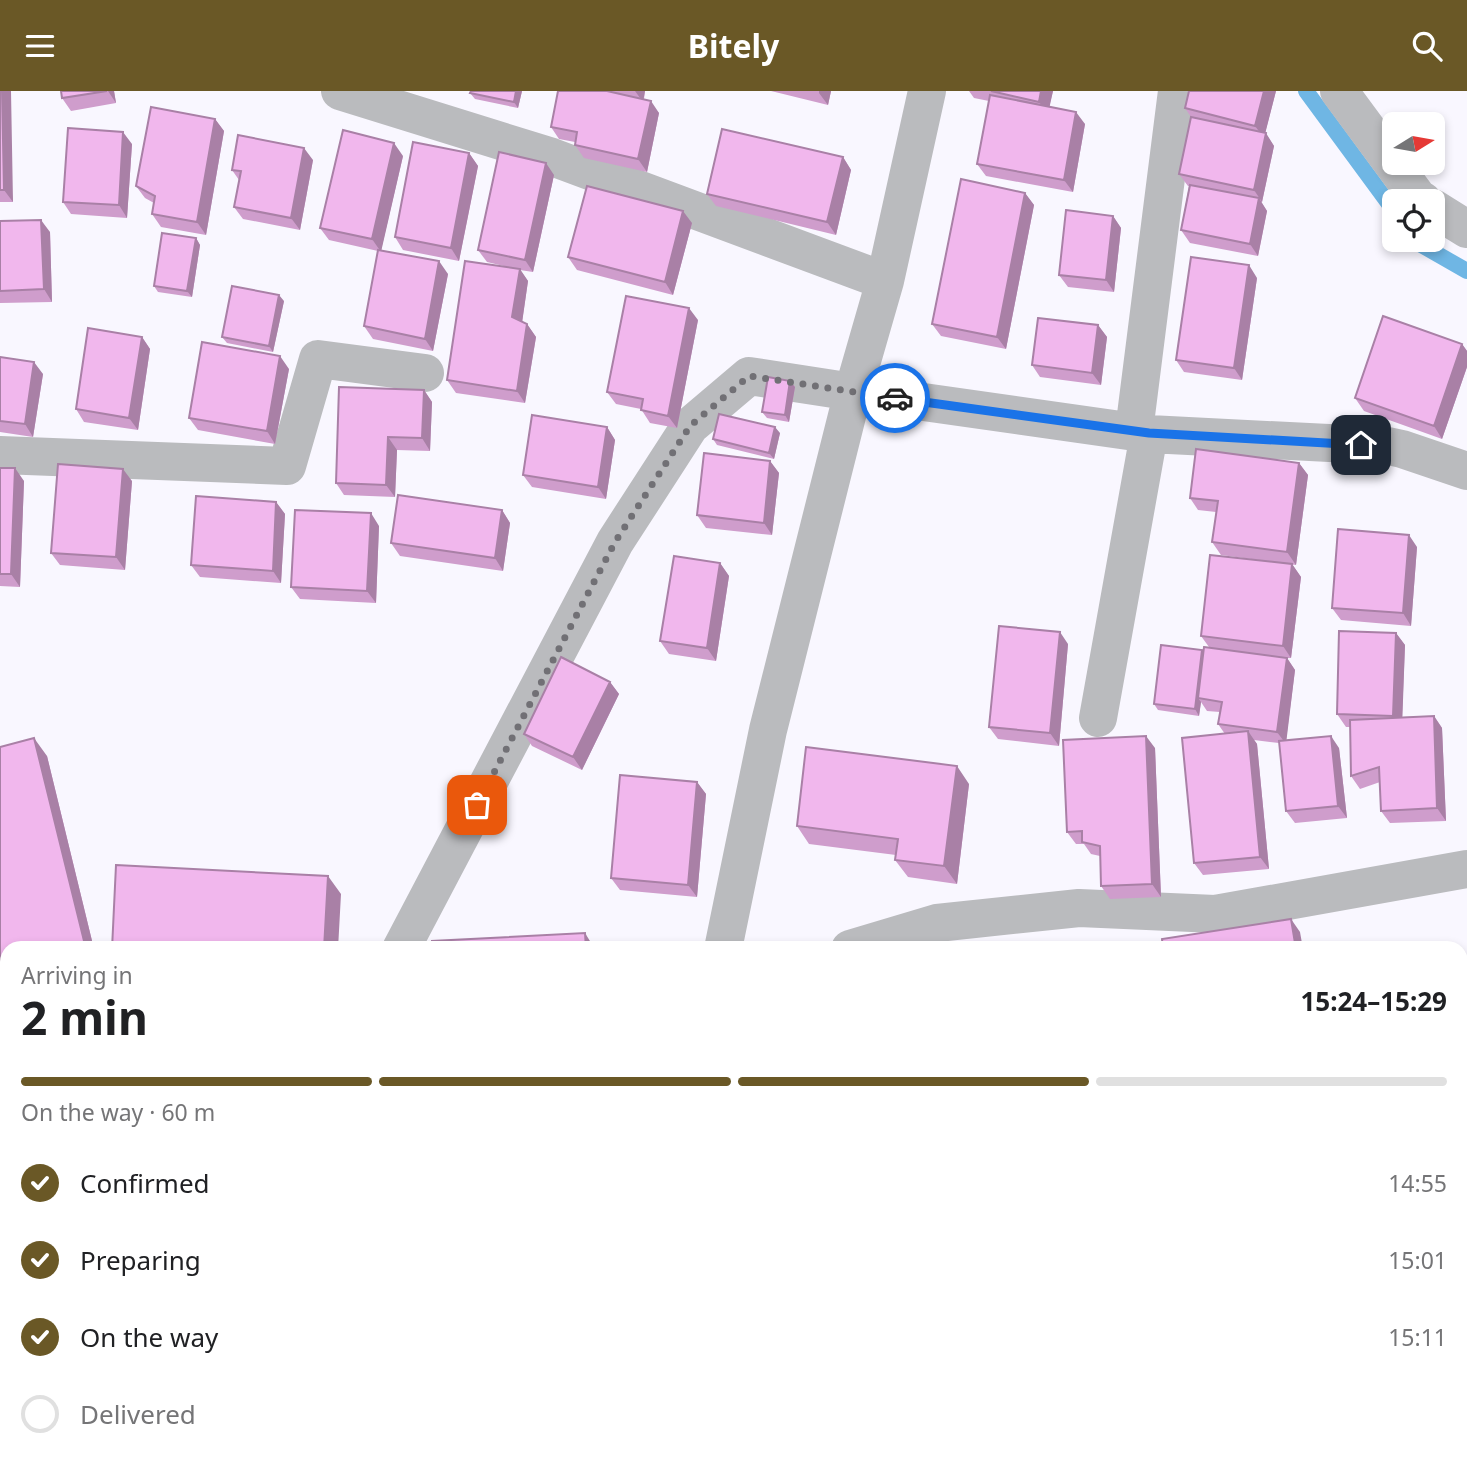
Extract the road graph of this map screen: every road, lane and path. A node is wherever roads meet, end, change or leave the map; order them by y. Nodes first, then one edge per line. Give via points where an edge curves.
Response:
1 (340, 91) edge
2 (928, 91) edge
3 (1177, 91) edge
4 (1339, 91) edge
5 (1411, 189) edge
6 (1445, 215) edge
7 (1467, 229) edge
8 (885, 281) junction
9 (425, 373) dead end
10 (853, 392) junction
11 (1142, 432) junction
12 (0, 455) edge
13 (1467, 471) edge
14 (1098, 718) dead end
15 (1467, 869) edge
16 (405, 941) edge
17 (725, 941) edge
18 (877, 941) edge

1 - 8 street via 552,157
2 - 8 street
3 - 11 street
4 - 5 street
6 - 7 street
8 - 10 street
9 - 12 street via 318,359 287,466
10 - 11 street
10 - 16 street via 749,376 690,426 615,542
10 - 17 street via 768,730
11 - 13 street via 1388,446
11 - 14 street
15 - 18 street via 1215,914 1079,908 937,923

